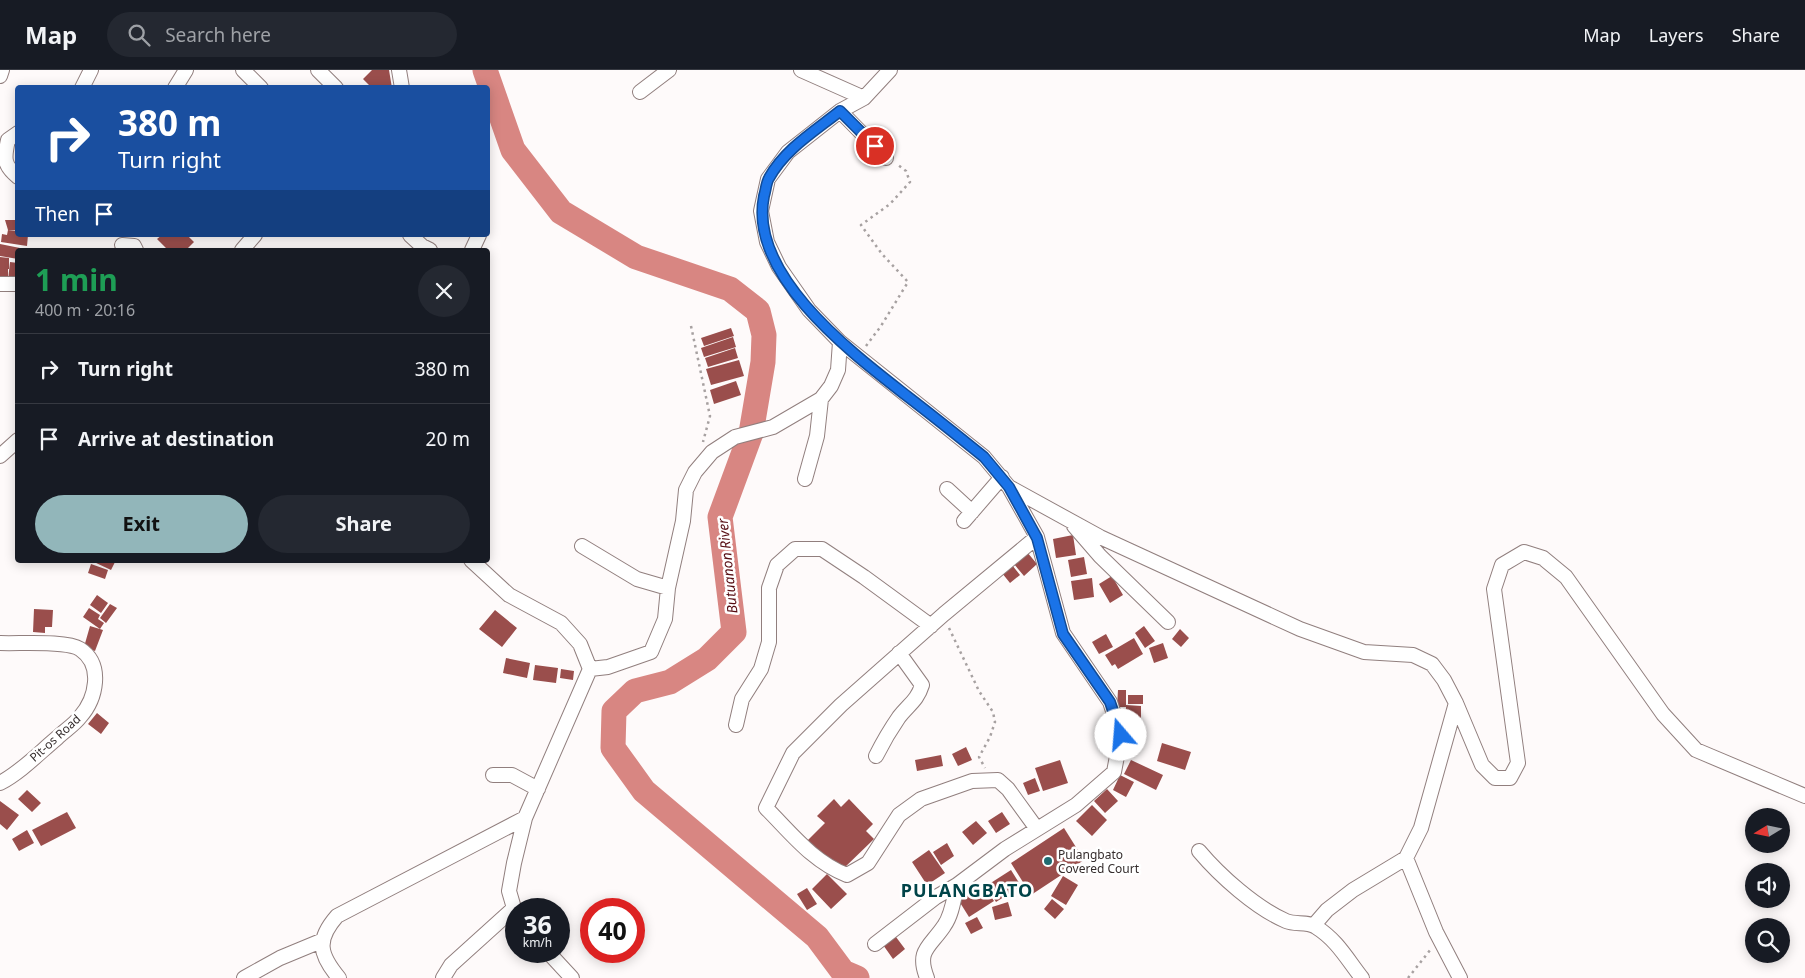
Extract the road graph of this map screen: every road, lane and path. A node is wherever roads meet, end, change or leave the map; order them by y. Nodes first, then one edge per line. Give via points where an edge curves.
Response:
1 (2, 70) edge
2 (91, 70) edge
3 (186, 70) edge
4 (243, 70) edge
5 (318, 70) edge
6 (399, 70) edge
7 (669, 70) edge
8 (800, 70) edge
9 (890, 70) edge
10 (0, 76) edge
11 (84, 85) edge
12 (177, 85) edge
13 (255, 85) edge
14 (333, 85) edge
15 (402, 85) edge
16 (640, 92) dead end
17 (864, 98) junction
18 (840, 111) junction
19 (15, 135) edge
20 (886, 158) joint
21 (15, 175) edge
22 (141, 237) edge
23 (253, 237) edge
24 (412, 237) edge
25 (131, 247) edge
26 (244, 248) edge
27 (426, 248) edge
28 (0, 284) edge
29 (15, 284) edge
30 (691, 326) dead end
31 (840, 342) junction
32 (858, 358) junction
33 (821, 399) junction
34 (15, 443) edge
35 (702, 444) dead end
36 (0, 456) edge
37 (805, 479) dead end
38 (1006, 482) junction
39 (947, 489) dead end
40 (1071, 521) junction
41 (1037, 538) junction
42 (582, 546) dead end
43 (474, 563) edge
44 (668, 588) junction
45 (944, 614) junction
46 (1168, 622) dead end
47 (932, 626) junction
48 (0, 643) edge
49 (899, 653) junction
50 (590, 669) junction
51 (1456, 703) junction
52 (736, 725) dead end
53 (876, 756) dead end
54 (493, 775) dead end
55 (992, 780) junction
56 (0, 783) edge
57 (538, 789) junction
58 (1805, 796) edge
59 (525, 818) junction
60 (1037, 829) junction
61 (1199, 851) dead end
62 (1406, 858) junction
63 (957, 884) junction
64 (511, 898) edge
65 (505, 920) edge
66 (1314, 925) junction
67 (1436, 932) junction
68 (320, 941) junction
69 (875, 944) dead end
70 (558, 963) edge
71 (244, 978) edge
72 (338, 978) edge
73 (442, 978) edge
74 (572, 978) edge
75 (927, 978) edge
76 (1362, 978) edge
77 (1408, 978) edge
78 (1460, 978) edge

1 - 10 street
2 - 11 street
3 - 12 street
4 - 13 street
5 - 14 street
6 - 15 street
7 - 16 street
8 - 17 street
9 - 17 street
17 - 18 street
18 - 20 street
18 - 31 street via 788,152 768,179 761,211 767,242 778,267 808,310
19 - 21 street via 8,140 5,154 8,169
20 - 32 path via 906,171 910,182 890,204 860,225 908,282
22 - 25 street
23 - 26 street
24 - 27 street
28 - 29 street
30 - 35 path via 710,416
31 - 32 street
31 - 33 street via 838,370 832,386
32 - 38 street via 984,457
33 - 37 street via 817,436
33 - 44 street via 773,427 735,437 712,452 694,472 686,490 683,521
34 - 36 street
38 - 39 street via 968,517
38 - 40 street
38 - 41 street
40 - 46 street via 1100,556
40 - 51 street via 1300,629 1364,652 1413,655 1432,664
41 - 45 street
41 - 60 street via 1063,634 1110,702 1121,735 1114,772 1076,805
42 - 44 street via 637,579
43 - 50 street via 509,595 561,623 580,644
44 - 50 street via 665,618 651,652 608,668
45 - 47 street
45 - 55 path via 979,691 994,712 990,737 979,757
47 - 49 street
47 - 52 street via 822,549 795,549 777,565 769,588 769,642 761,669 742,699
48 - 56 street, Pit-os Road via 58,644 80,649 92,662 96,680 93,696 80,717
49 - 53 street via 922,684 918,696 885,736
49 - 55 street via 794,753 766,808 807,851 832,869 847,875 868,862 899,815 921,799 972,781
50 - 57 street
51 - 58 street via 1482,765 1495,778 1510,778 1518,762 1494,589 1502,565 1524,552 1544,558 1566,577 1663,714 1696,750
51 - 62 street via 1421,828
54 - 57 street via 512,775
55 - 60 street via 998,780 1008,789
57 - 59 street
59 - 64 street via 509,890
59 - 68 street via 336,916
60 - 63 street
61 - 66 street via 1210,865 1265,909 1288,922
62 - 66 street via 1353,890
62 - 67 street
63 - 69 street
63 - 75 street via 945,926 923,952 922,966
65 - 73 street via 451,964
66 - 76 street via 1338,943
67 - 77 path via 1434,944
67 - 78 street
68 - 71 street
68 - 72 street
70 - 74 street

